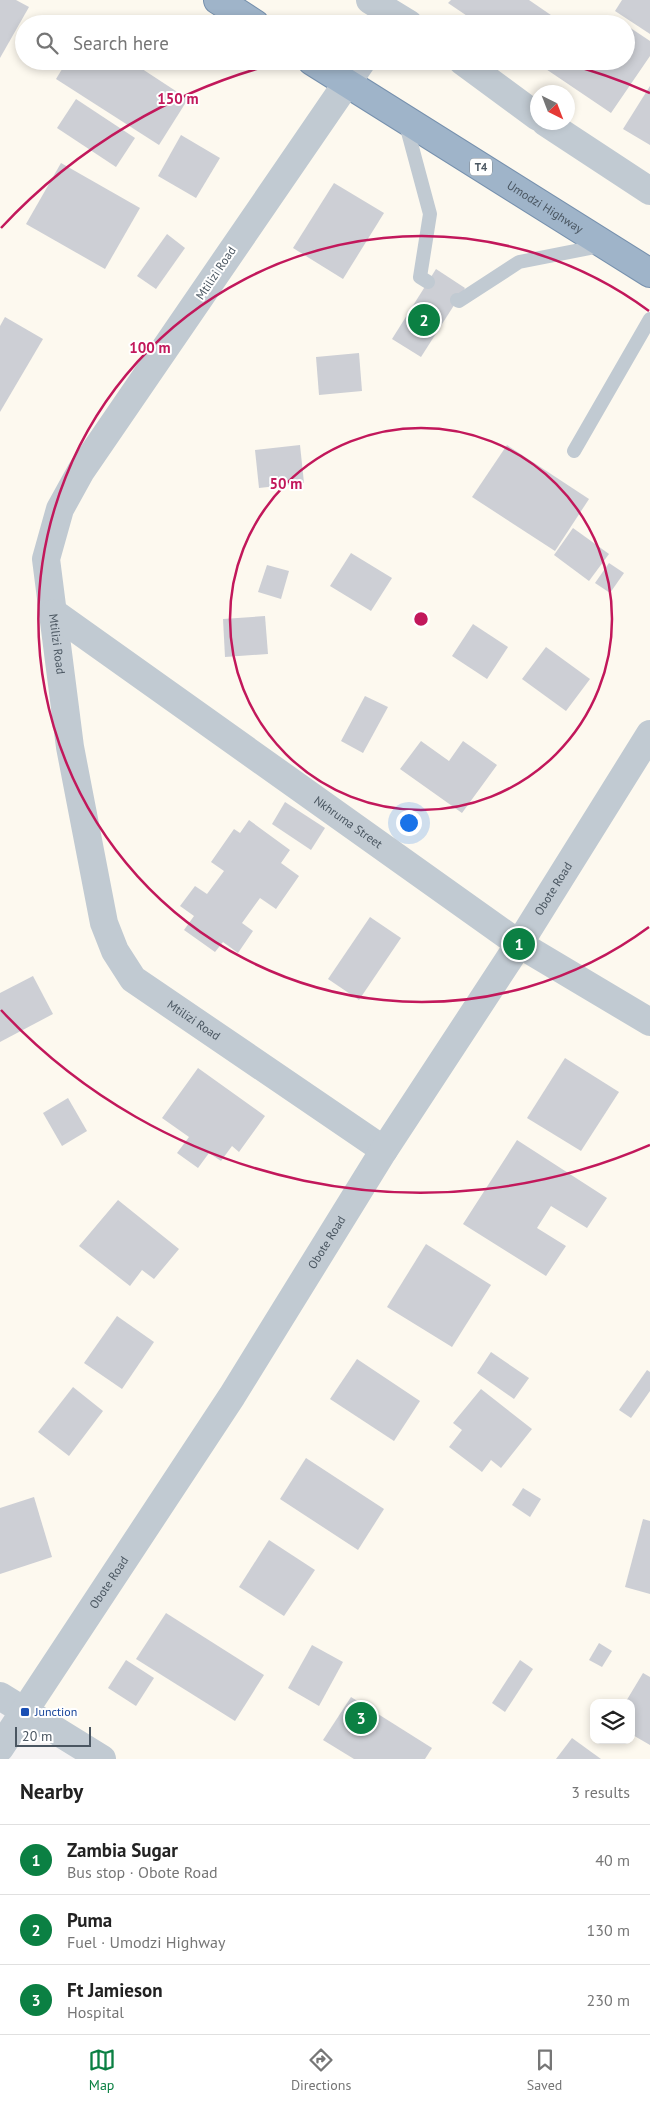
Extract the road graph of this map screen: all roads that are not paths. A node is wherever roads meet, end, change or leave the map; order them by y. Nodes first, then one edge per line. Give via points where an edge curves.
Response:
1 (218, 0) edge
2 (370, 0) edge
3 (241, 15) edge
4 (391, 15) edge
5 (326, 70) edge
6 (355, 70) edge
7 (474, 70) edge
8 (346, 83) junction
9 (530, 111) edge
10 (405, 120) junction
11 (557, 130) edge
12 (650, 191) edge
13 (606, 245) junction
14 (650, 273) edge
15 (428, 282) dead end
16 (457, 300) dead end
17 (650, 319) edge
18 (574, 452) dead end
19 (54, 613) junction
20 (650, 734) edge
21 (519, 944) junction
22 (650, 1022) edge
23 (384, 1150) junction
24 (0, 1696) edge
25 (25, 1712) junction
26 (0, 1748) edge
27 (102, 1759) edge

1 - 3 highway
2 - 4 street
5 - 8 highway, Umodzi Highway / T4
6 - 8 street, Mtilizi Road
7 - 9 street
8 - 10 highway, Umodzi Highway / T4
8 - 19 street, Mtilizi Road via 77,478 60,509 46,558
10 - 13 highway, Umodzi Highway / T4
10 - 15 lane via 430,214 420,277
11 - 12 street
13 - 14 highway, Umodzi Highway / T4
13 - 16 lane via 519,262 459,302
17 - 18 lane
19 - 21 street, Nkhruma Street
19 - 23 street, Mtilizi Road via 70,748 104,923 115,952 133,979
20 - 21 street, Obote Road
21 - 22 street, Nkhruma Street
21 - 23 street, Obote Road
23 - 25 street, Obote Road via 232,1396
24 - 25 street
25 - 26 street, Obote Road
25 - 27 street

